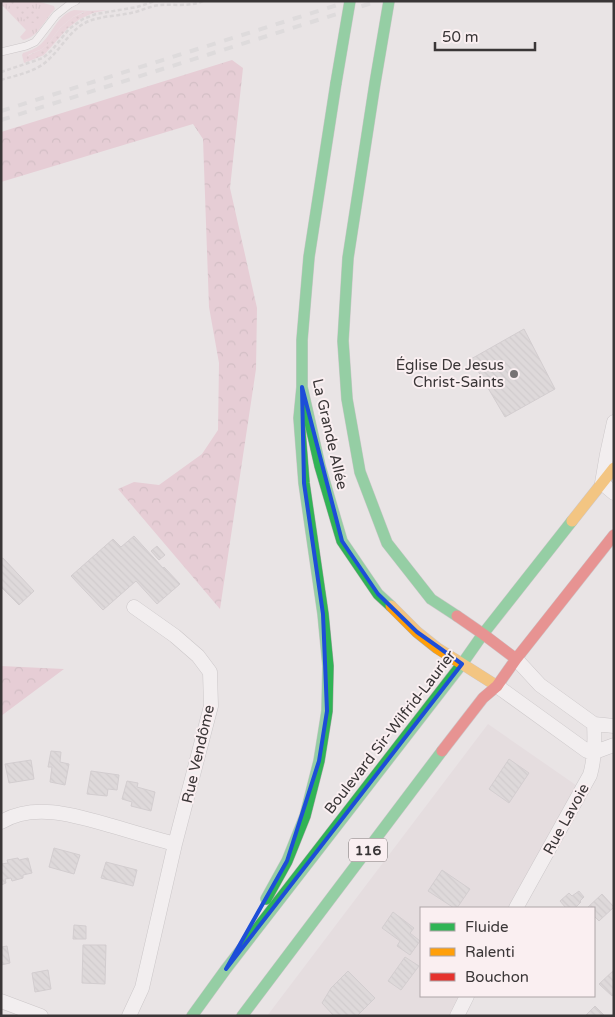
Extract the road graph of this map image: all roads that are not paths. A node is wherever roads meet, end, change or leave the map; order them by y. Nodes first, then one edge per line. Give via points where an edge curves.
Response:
1 (76, 1) edge
2 (350, 1) edge
3 (389, 1) edge
4 (1, 52) edge
5 (302, 388) junction
6 (614, 422) edge
7 (614, 468) edge
8 (602, 483) junction
9 (614, 493) edge
10 (614, 535) edge
11 (134, 606) dead end
12 (483, 634) junction
13 (516, 659) junction
14 (462, 664) junction
15 (497, 686) junction
16 (594, 724) junction
17 (614, 726) edge
18 (614, 745) edge
19 (595, 752) junction
20 (1, 822) edge
21 (175, 844) junction
22 (517, 907) edge
23 (226, 969) junction
24 (467, 997) edge
25 (1, 1001) edge
26 (41, 1016) edge
27 (130, 1016) edge
28 (192, 1016) edge
29 (242, 1016) edge
30 (458, 1016) edge

1 - 4 lane via 56,15 35,42
2 - 5 main road, La Grande Allée, bridge via 309,257 302,340
3 - 12 main road, La Grande Allée via 348,258 343,341 347,399 360,472 387,542 431,599
5 - 14 main road, La Grande Allée via 342,541 378,594 416,632
5 - 23 main road via 299,418 303,475 324,623 328,666 327,711 319,761 287,861
6 - 8 street
7 - 8 main road, Boulevard Sir-Wilfrid-Laurier / 116
8 - 9 street
8 - 12 main road, Boulevard Sir-Wilfrid-Laurier / 116
10 - 13 main road, 116
11 - 21 street, Rue Vendôme via 175,636 198,656 210,672 211,706
12 - 13 main road, La Grande Allée
12 - 14 main road, Boulevard Sir-Wilfrid-Laurier / 116
13 - 15 main road, 116
13 - 16 street via 540,685
14 - 15 main road, La Grande Allée
14 - 23 main road, Boulevard Sir-Wilfrid-Laurier / 116
15 - 19 street via 579,746
15 - 29 main road, 116 via 483,698
16 - 17 street
16 - 19 street, Rue Lavoie
18 - 19 street
19 - 22 street, Rue Lavoie via 594,764 583,790
20 - 21 street via 11,816 36,812 63,813
21 - 27 street, Rue Vendôme via 142,988
23 - 28 main road, Boulevard Sir-Wilfrid-Laurier / 116
24 - 30 street
25 - 26 street

